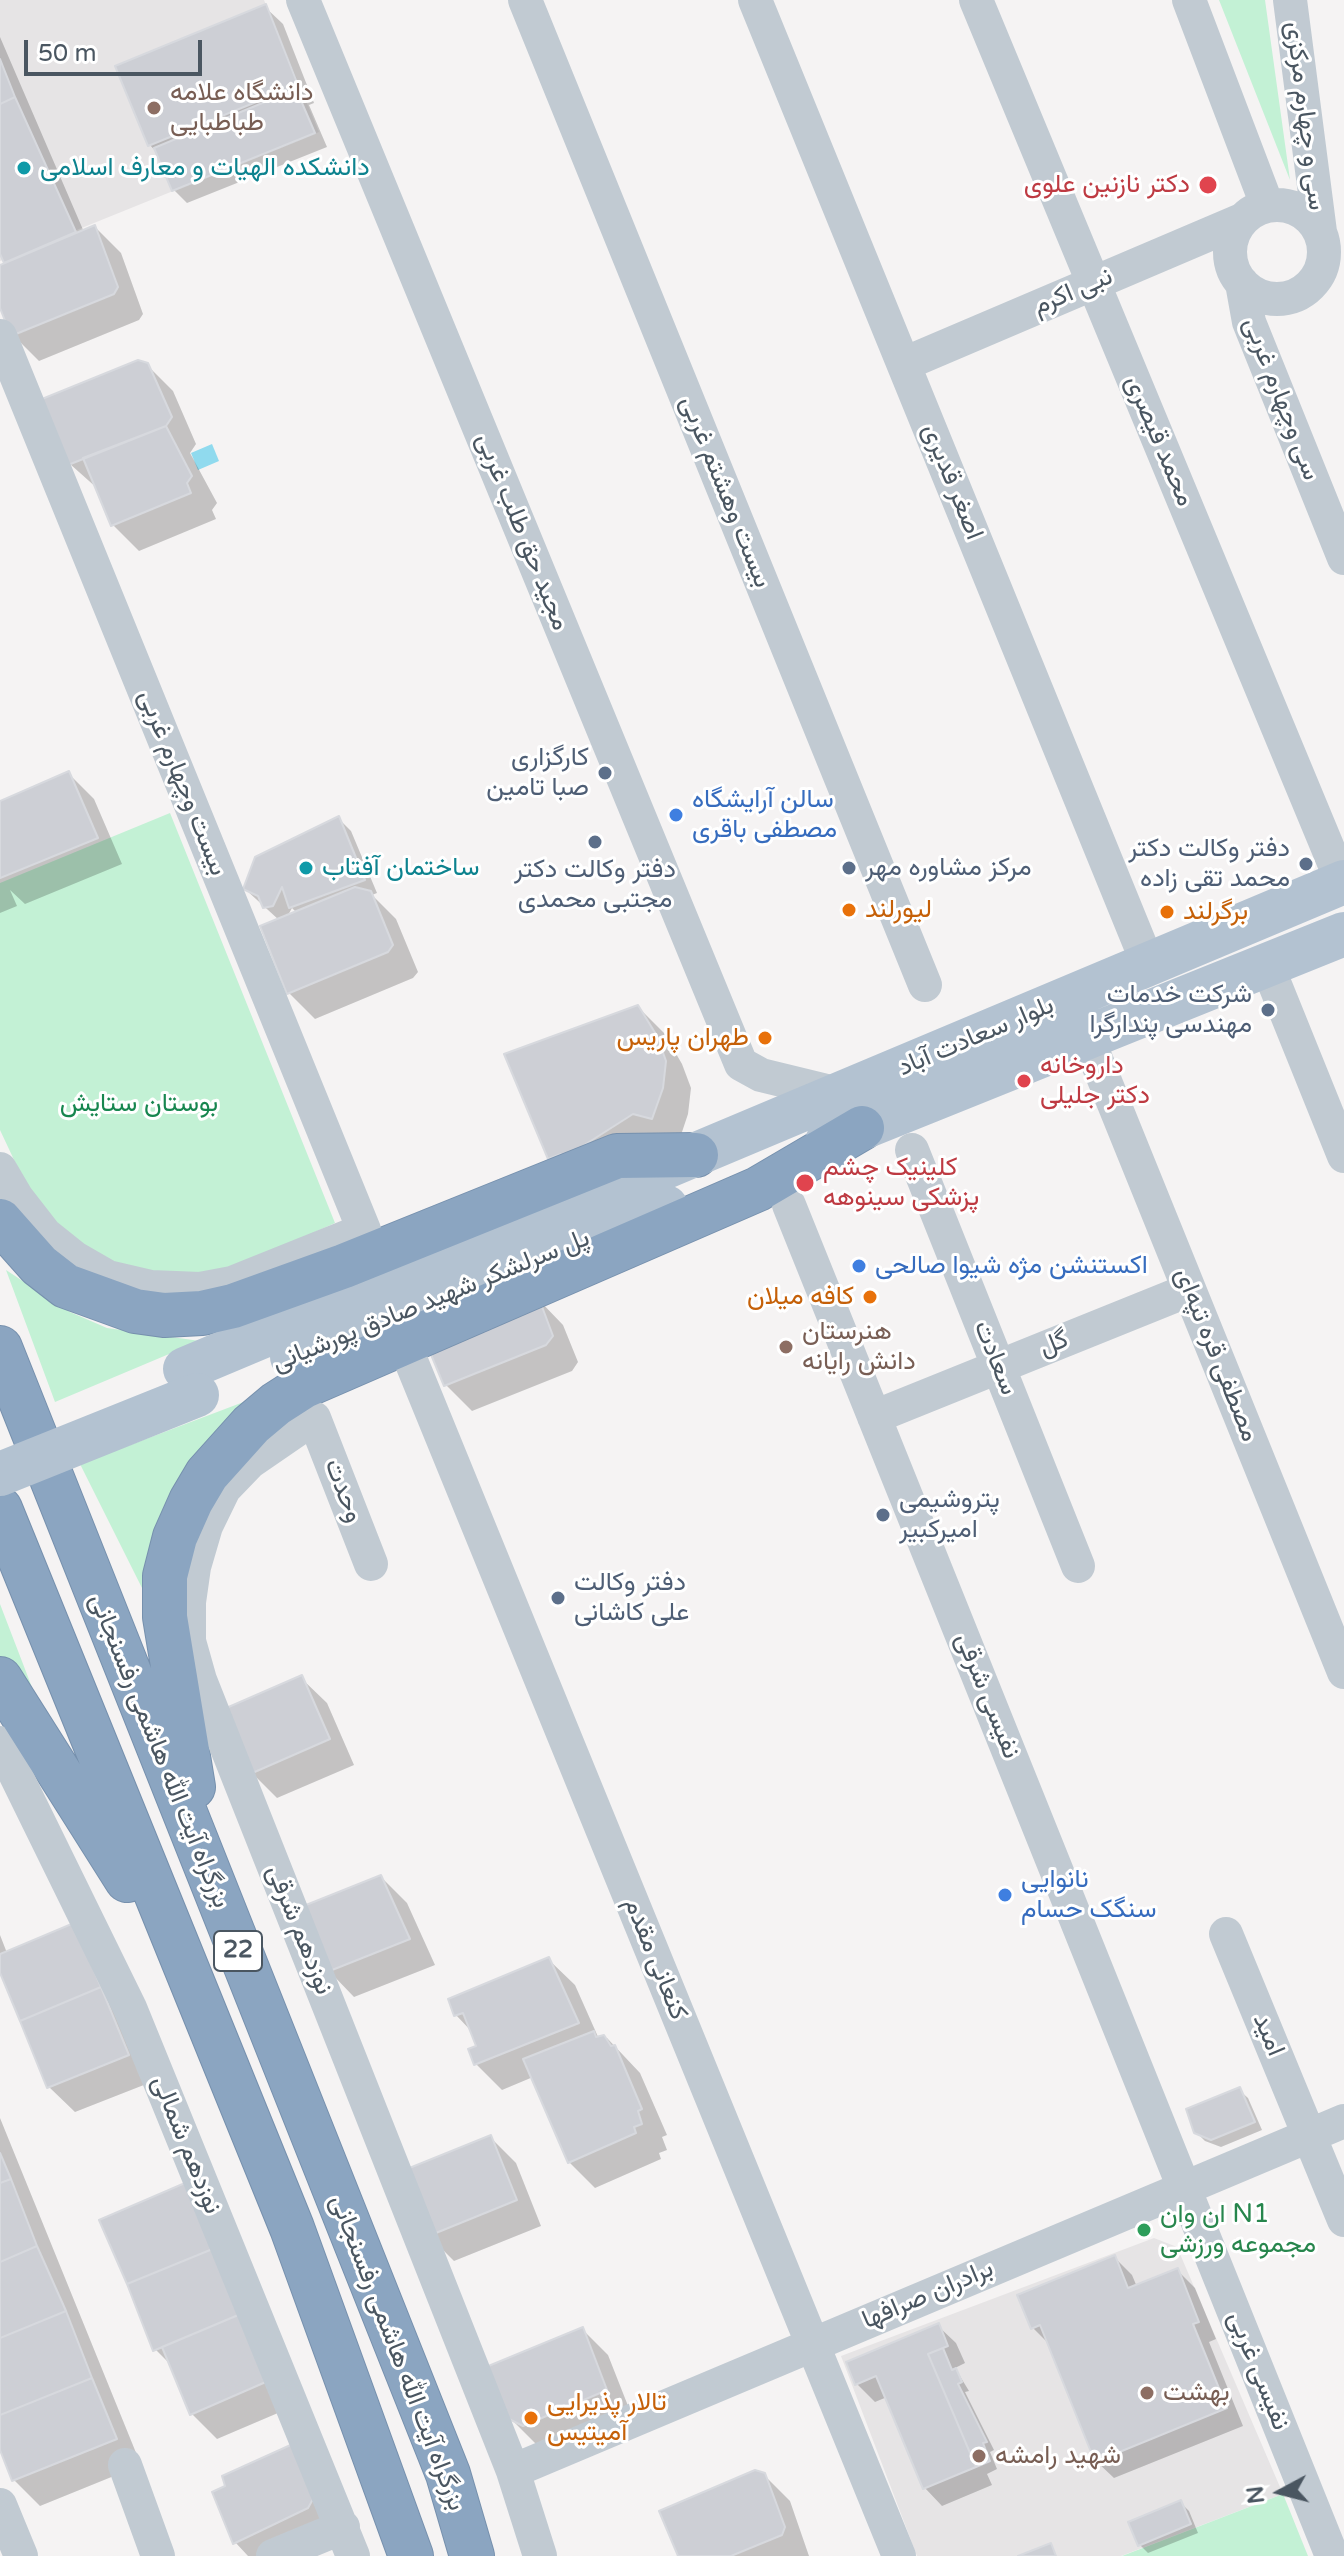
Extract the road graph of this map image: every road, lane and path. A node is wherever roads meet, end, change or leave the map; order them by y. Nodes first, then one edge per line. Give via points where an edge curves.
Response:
1 (303, 0) edge
2 (525, 0) edge
3 (755, 0) edge
4 (976, 0) edge
5 (1189, 0) edge
6 (1290, 0) edge
7 (1255, 212) junction
8 (1320, 232) junction
9 (1328, 280) edge
10 (1093, 283) junction
11 (1242, 283) junction
12 (0, 336) edge
13 (904, 364) junction
14 (1344, 558) edge
15 (1343, 882) edge
16 (1344, 934) edge
17 (1148, 964) junction
18 (1267, 965) junction
19 (925, 985) dead end
20 (1087, 1037) junction
21 (850, 1111) junction
22 (912, 1150) dead end
23 (696, 1155) junction
24 (1344, 1156) edge
25 (0, 1169) edge
26 (789, 1205) dead end
27 (0, 1221) edge
28 (1189, 1290) junction
29 (0, 1348) edge
30 (411, 1361) dead end
31 (999, 1366) junction
32 (191, 1382) junction
33 (874, 1417) junction
34 (314, 1418) joint
35 (0, 1445) edge
36 (0, 1474) edge
37 (0, 1509) edge
38 (371, 1564) dead end
39 (1078, 1566) dead end
40 (1344, 1672) edge
41 (0, 1679) edge
42 (0, 1743) edge
43 (216, 1895) junction
44 (1226, 1934) dead end
45 (185, 1972) junction
46 (1344, 2121) edge
47 (1310, 2135) junction
48 (1184, 2187) junction
49 (1344, 2220) edge
50 (813, 2344) junction
51 (125, 2465) dead end
52 (513, 2471) junction
53 (0, 2505) edge
54 (343, 2546) edge
55 (21, 2556) edge
56 (158, 2556) edge
57 (273, 2556) edge
58 (411, 2556) edge
59 (472, 2556) edge
60 (540, 2556) edge
61 (899, 2556) edge
62 (1332, 2556) edge

1 - 21 street, مجید حق طلب غربی via 741,1064
2 - 19 street, بیست وهشتم غربی
3 - 13 street, اصغر قدیری
4 - 10 street, محمد قیصری
5 - 7 street
6 - 8 street, سی و چهارم مرکزی
7 - 8 street via 1298,209
7 - 10 street, نبی اکرم
7 - 11 street via 1230,246 1234,272
8 - 9 street
9 - 11 street via 1281,299 1254,293
10 - 13 street, نبی اکرم
10 - 15 street, محمد قیصری
11 - 14 street, سی وچهارم غربی via 1249,322
12 - 25 street, بیست وچهارم غربی via 364,1230 232,1283 200,1289 151,1287 108,1277 75,1258 45,1234
13 - 17 street, اصغر قدیری
15 - 17 main road, بلوار سعادت آباد
16 - 18 main road, بلوار سعادت آباد
17 - 21 main road, بلوار سعادت آباد
18 - 20 main road, بلوار سعادت آباد
18 - 24 street
20 - 21 main road, بلوار سعادت آباد
20 - 28 street, مصطفی قره تپه‌ای
21 - 23 main road, بلوار سعادت آباد
21 - 32 main road, پل سرلشکر شهید صادق پورشیانی
21 - 43 highway via 758,1189 304,1386 229,1448 191,1501 165,1576 170,1653
22 - 31 street, سعادت
23 - 27 highway via 617,1156 344,1266 202,1313 135,1311 66,1286
23 - 32 main road, پل سرلشکر شهید صادق پورشیانی
26 - 33 street, نفیسی شرقی
28 - 31 street, گل
28 - 40 street, مصطفی قره تپه‌ای
29 - 43 highway, بزرگراه آیت الله هاشمی رفسنجانی / 22
30 - 50 street, کنعانی مقدم
31 - 33 street, گل
31 - 39 street, سعادت
32 - 35 main road, پل سرلشکر شهید صادق پورشیانی
32 - 36 main road, پل سرلشکر شهید صادق پورشیانی, bridge
33 - 48 street, نفیسی شرقی
34 - 38 street, وحدت
34 - 52 street, نوزدهم شرقی via 250,1462 224,1489 194,1567 189,1641
37 - 45 highway, بزرگراه آیت الله هاشمی رفسنجانی / 22
41 - 45 highway
42 - 54 street, نوزدهم شمالی via 130,2008
43 - 59 highway, بزرگراه آیت الله هاشمی رفسنجانی / 22 via 448,2474
44 - 47 street, امید
45 - 58 highway, بزرگراه آیت الله هاشمی رفسنجانی / 22 via 292,2228
46 - 47 street, برادران صرافها
47 - 48 street, برادران صرافها
47 - 49 street, امید
48 - 50 street, برادران صرافها
48 - 62 street, نفیسی غربی
50 - 52 street, برادران صرافها
50 - 61 street, کنعانی مقدم
51 - 56 street
52 - 60 street, نوزدهم شرقی
53 - 55 street
54 - 57 street

